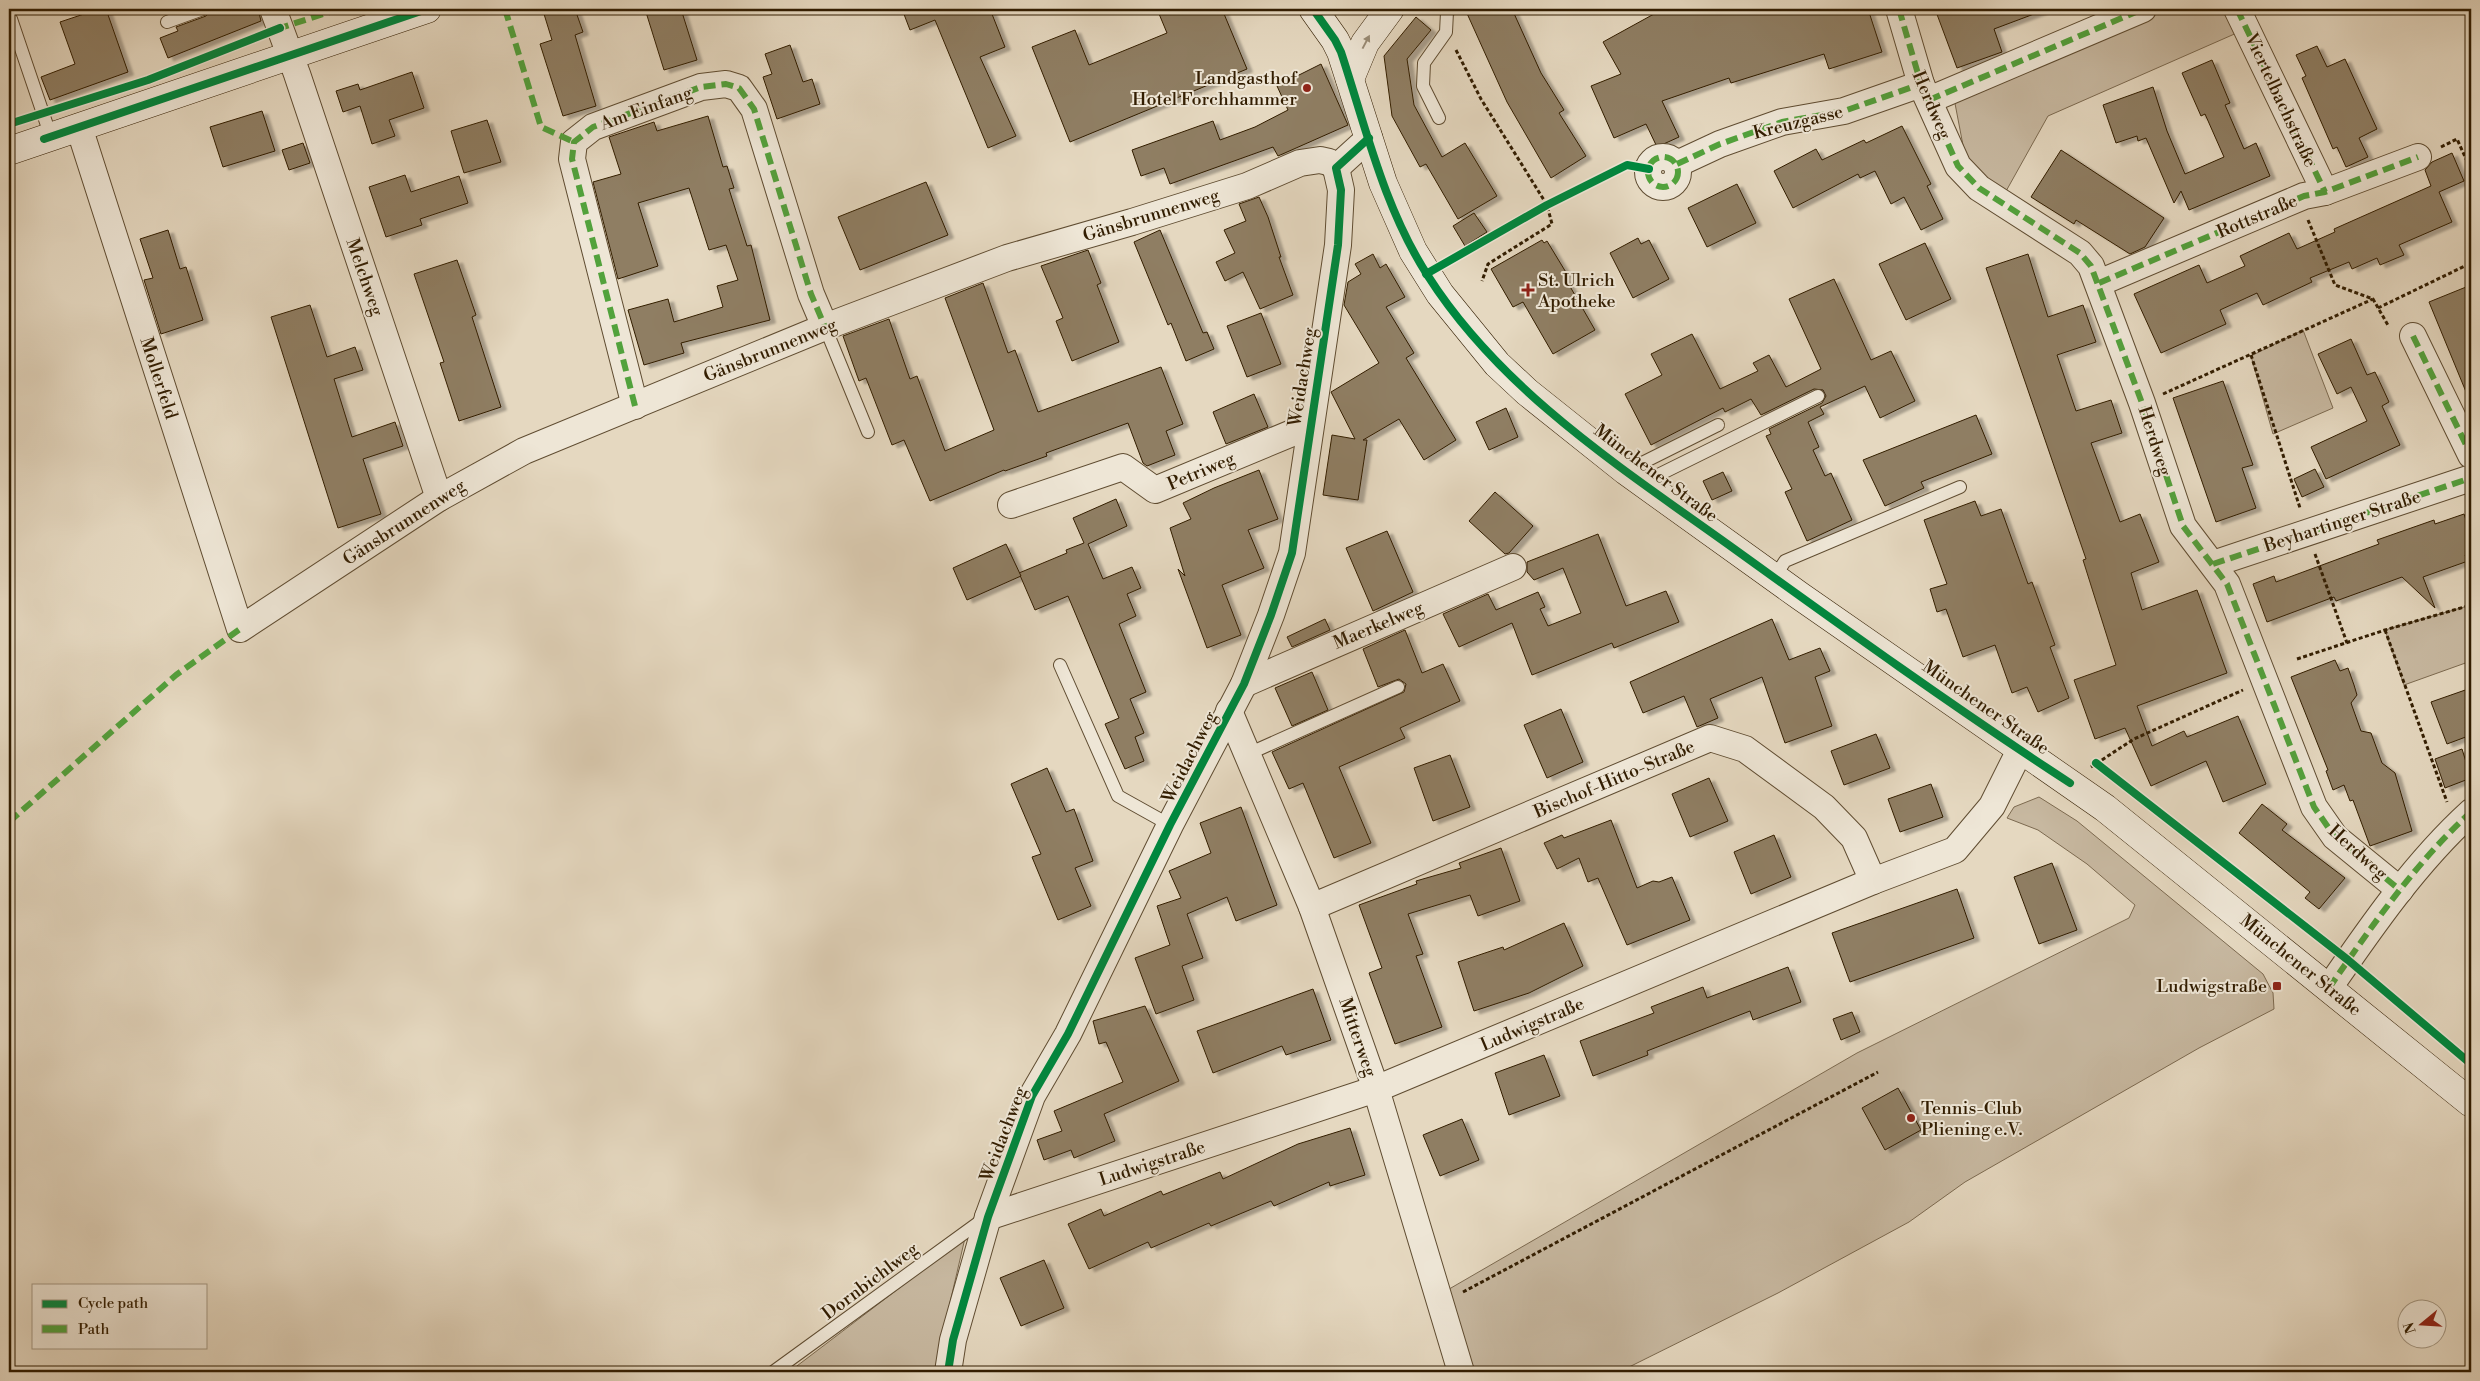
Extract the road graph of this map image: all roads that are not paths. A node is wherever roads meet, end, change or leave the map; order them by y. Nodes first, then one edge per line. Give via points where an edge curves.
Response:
1 (203, 9) edge
2 (273, 9) edge
3 (427, 9) edge
4 (1313, 9) edge
5 (1390, 9) edge
6 (1451, 9) edge
7 (1899, 9) edge
8 (2143, 9) edge
9 (2237, 9) edge
10 (11, 19) dead end
11 (168, 22) dead end
12 (290, 56) junction
13 (1350, 79) junction
14 (1925, 92) junction
15 (1439, 118) dead end
16 (79, 127) junction
17 (48, 138) junction
18 (1368, 138) junction
19 (9, 151) edge
20 (2418, 158) road end
21 (1677, 164) dead end
22 (1336, 168) junction
23 (2314, 194) junction
24 (2099, 283) junction
25 (825, 327) junction
26 (2413, 336) road end
27 (1818, 396) dead end
28 (635, 406) junction
29 (1718, 425) dead end
30 (1309, 426) junction
31 (868, 432) dead end
32 (2471, 455) edge
33 (1634, 477) junction
34 (2471, 478) edge
35 (1960, 487) dead end
36 (439, 498) junction
37 (1012, 505) dead end
38 (2213, 564) junction
39 (1512, 567) dead end
40 (1774, 578) junction
41 (240, 629) joint
42 (1060, 665) dead end
43 (1244, 684) junction
44 (1398, 688) dead end
45 (1230, 711) junction
46 (2020, 750) junction
47 (1248, 754) junction
48 (2464, 819) edge
49 (1170, 825) junction
50 (1873, 881) junction
51 (2400, 890) junction
52 (1312, 907) junction
53 (2329, 988) junction
54 (1376, 1089) junction
55 (2471, 1103) edge
56 (988, 1217) junction
57 (773, 1372) edge
58 (948, 1372) edge
59 (1461, 1372) edge

1 - 11 lane
2 - 12 street, Melchweg
3 - 12 main road
4 - 13 main road, Münchener Straße via 1335,40
13 -> 5 main road via 1365,43
6 - 15 lane via 1447,12 1446,32 1424,63 1423,86
7 - 14 street, Herdweg
8 - 14 street
9 - 23 street, Viertelbachstraße
10 - 17 lane
12 - 16 main road
12 - 36 street, Melchweg
13 - 18 main road, Münchener Straße
14 - 21 street, Kreuzgasse via 1782,122 1720,144
14 - 24 street, Herdweg via 1958,166 1979,188 2080,252
16 - 17 main road
16 - 41 street, Mollerfeld
17 - 19 main road
18 - 22 street
18 - 33 main road, Münchener Straße via 1400,224 1440,294 1497,364 1527,392
20 - 23 street, Rottstraße
22 - 25 street, Gänsbrunnenweg via 1320,160 1300,163 1247,186 1007,258
22 - 30 street, Weidachweg via 1341,190 1338,245
23 - 24 street, Rottstraße
24 - 38 street, Herdweg via 2183,526
25 - 28 street, Gänsbrunnenweg
25 - 28 street, Am Einfang via 811,294 754,110 739,88 726,84 701,87 593,127 574,142 572,159
25 - 31 lane
26 - 32 street
27 - 33 lane
28 - 36 street, Gänsbrunnenweg via 524,451
29 - 33 lane
30 - 37 street, Petriweg via 1155,490 1123,467
30 - 43 street, Weidachweg via 1292,553
33 - 40 main road, Münchener Straße
34 - 38 street, Beyhartinger Straße
35 - 40 lane via 1785,561
36 - 41 street, Gänsbrunnenweg
38 - 51 street, Herdweg via 2227,584 2314,807 2335,837
39 - 43 street, Maerkelweg
40 - 46 main road, Münchener Straße
42 - 49 lane via 1118,796
43 - 45 street, Weidachweg
44 - 47 lane
45 - 47 street, Mitterweg
45 - 49 street, Weidachweg
46 - 50 street, Ludwigstraße via 1992,806 1955,850
46 - 53 main road, Münchener Straße via 2104,808
47 - 52 street, Mitterweg
48 - 51 street
49 - 56 street, Weidachweg via 1068,1034 1032,1096
50 - 52 street, Bischof-Hitto-Straße via 1854,838 1824,807 1745,749 1710,738
50 - 54 street, Ludwigstraße
51 - 53 street
52 - 54 street, Mitterweg
53 - 55 main road, Münchener Straße
54 - 56 street, Ludwigstraße
54 - 59 street, Mitterweg
56 - 57 lane, Dornbichlweg
56 - 58 street, Weidachweg via 953,1340

